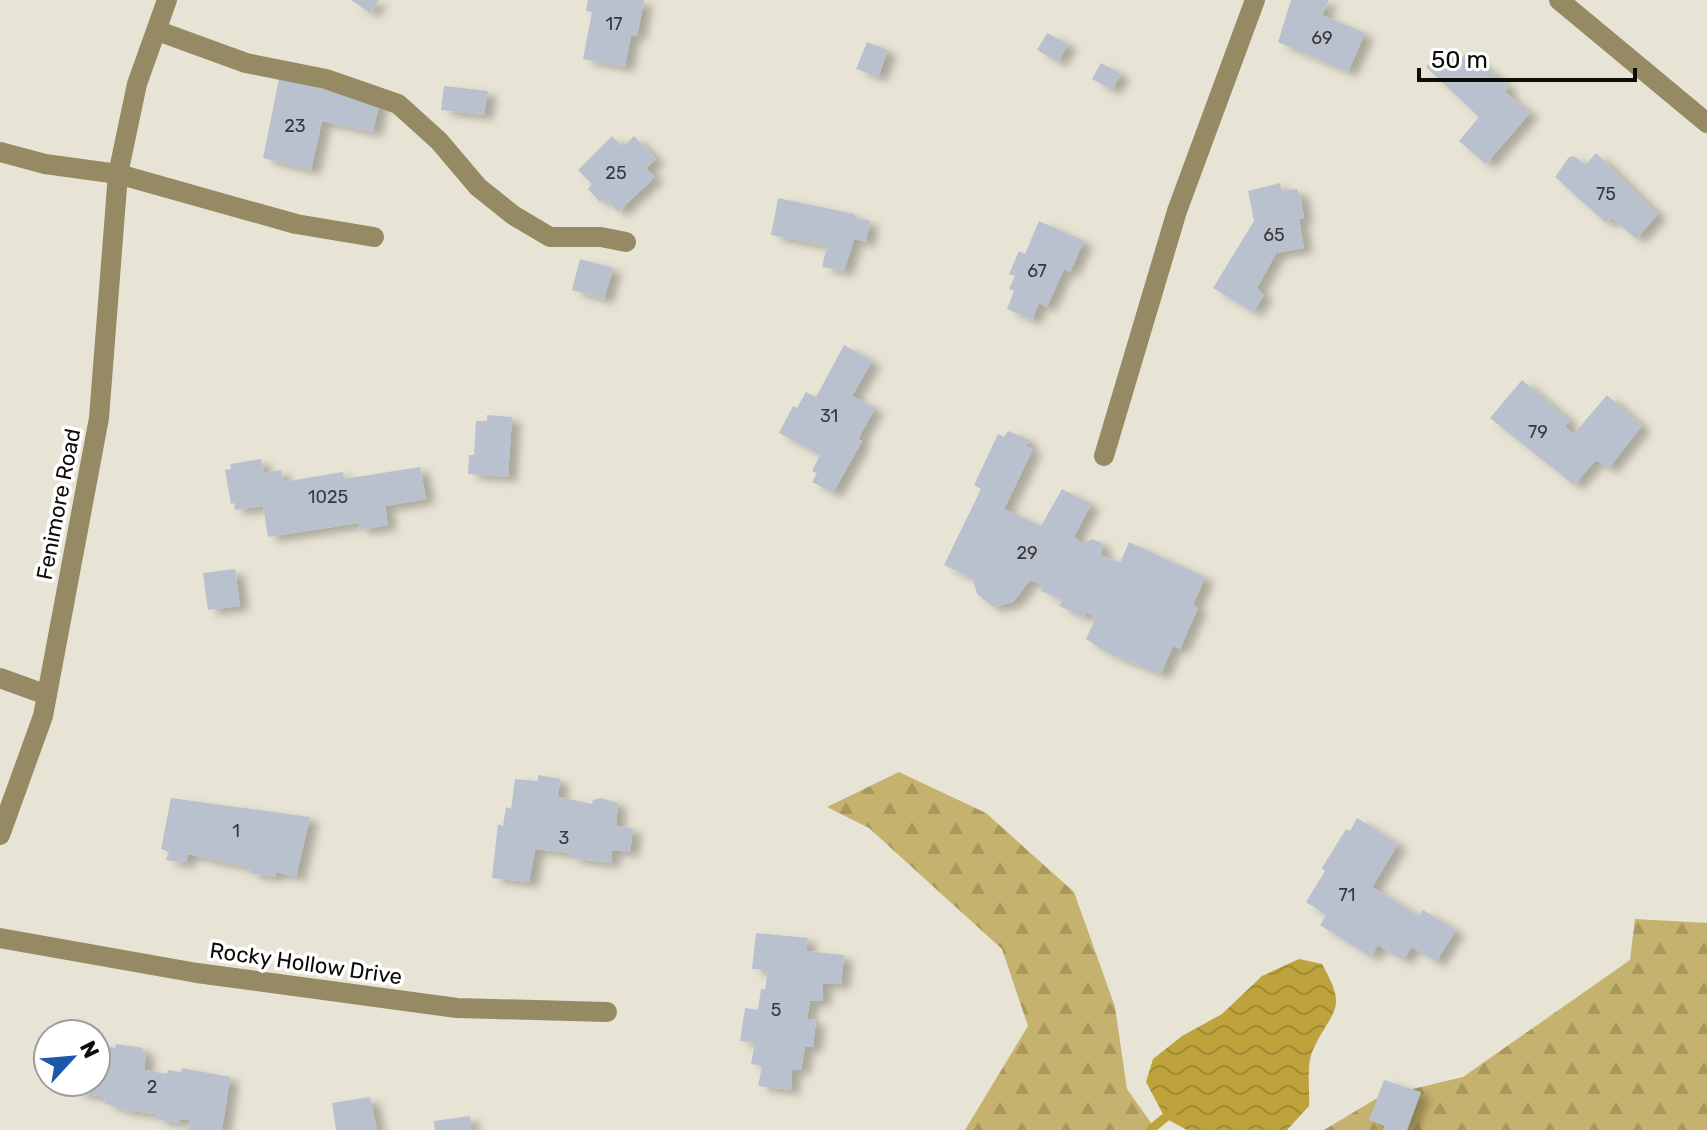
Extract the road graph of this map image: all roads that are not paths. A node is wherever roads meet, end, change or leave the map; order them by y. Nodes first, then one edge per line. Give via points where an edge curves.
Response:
1 (167, 0) edge
2 (1255, 0) edge
3 (1559, 0) edge
4 (158, 31) junction
5 (1707, 123) edge
6 (0, 152) edge
7 (118, 174) junction
8 (374, 237) dead end
9 (626, 242) dead end
10 (1104, 456) dead end
11 (0, 678) edge
12 (47, 695) junction
13 (0, 835) edge
14 (0, 938) edge
15 (607, 1012) dead end

1 - 4 street, Fenimore Road
2 - 10 street via 1177,211
3 - 5 street
4 - 7 street, Fenimore Road via 137,84
4 - 9 street via 246,63 326,79 398,104 478,187 513,215 550,237
6 - 7 street
7 - 8 street via 296,224
7 - 12 street, Fenimore Road via 99,418
11 - 12 street
12 - 13 street, Fenimore Road
14 - 15 street, Rocky Hollow Drive via 197,973 457,1008

